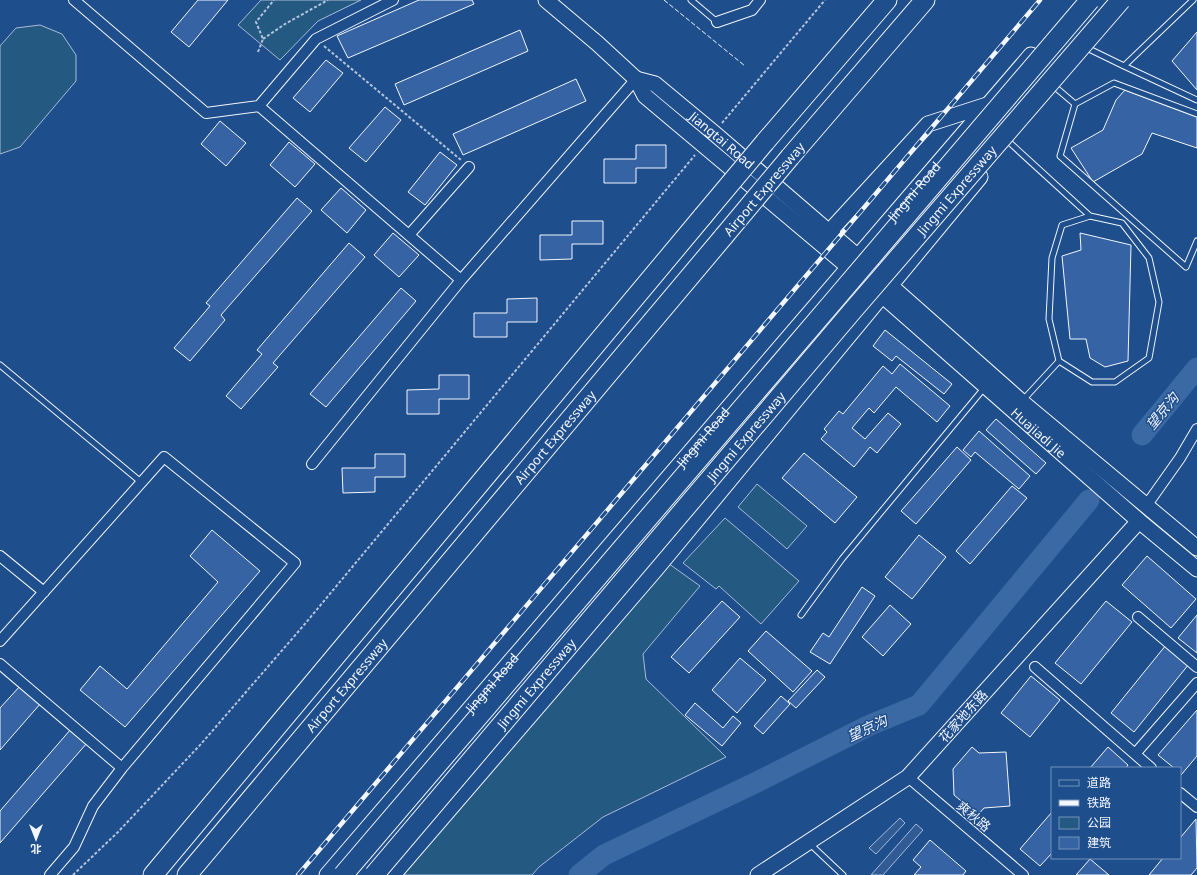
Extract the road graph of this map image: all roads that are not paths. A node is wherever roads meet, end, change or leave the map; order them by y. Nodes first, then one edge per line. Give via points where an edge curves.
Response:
1 (74, 0) edge
2 (393, 0) edge
3 (691, 0) edge
4 (760, 0) edge
5 (887, 0) edge
6 (925, 0) edge
7 (1079, 0) edge
8 (1090, 0) edge
9 (1121, 0) edge
10 (1128, 0) edge
11 (1193, 0) edge
12 (551, 2) edge
13 (716, 22) joint
14 (1088, 48) junction
15 (1124, 66) junction
16 (636, 79) junction
17 (1055, 87) junction
18 (1197, 100) edge
19 (1075, 104) junction
20 (988, 105) junction
21 (259, 106) junction
22 (1197, 114) edge
23 (1009, 142) junction
24 (469, 167) road end
25 (1090, 216) junction
26 (829, 232) junction
27 (409, 235) junction
28 (1197, 241) edge
29 (854, 262) junction
30 (461, 280) junction
31 (886, 291) junction
32 (1059, 361) junction
33 (0, 365) edge
34 (986, 387) junction
35 (1022, 402) junction
36 (1197, 429) edge
37 (312, 464) dead end
38 (141, 482) junction
39 (1146, 506) junction
40 (1139, 521) junction
41 (1197, 548) edge
42 (0, 556) edge
43 (1197, 569) edge
44 (44, 592) junction
45 (801, 615) dead end
46 (1138, 617) dead end
47 (0, 641) edge
48 (0, 664) edge
49 (1197, 667) edge
50 (1035, 668) dead end
51 (1197, 683) edge
52 (1135, 754) junction
53 (1150, 767) edge
54 (122, 768) junction
55 (908, 777) junction
56 (1181, 794) edge
57 (1197, 807) edge
58 (808, 842) junction
59 (155, 873) edge
60 (50, 875) edge
61 (187, 875) edge
62 (327, 875) edge
63 (344, 875) edge
64 (374, 875) edge
65 (393, 875) edge
66 (758, 875) edge
67 (843, 875) edge
68 (1023, 875) edge

1 - 21 street via 206,113
2 - 21 street via 316,39
3 - 13 lane
4 - 13 street via 751,7
5 - 59 highway, Airport Expressway, bridge via 765,142
6 - 61 highway, Airport Expressway, bridge
7 - 20 main road, Jingmi Road
8 - 63 highway, Jingmi Expressway, bridge
9 - 64 highway, Jingmi Expressway, bridge
10 - 14 main road
11 - 15 lane
12 - 16 main road, Jiangtai Road
14 - 15 lane
14 - 17 main road
15 - 18 lane
16 - 26 main road, Jiangtai Road via 655,84
16 - 29 main road, Jiangtai Road via 645,96
16 - 30 street
17 - 19 lane
17 - 23 main road
19 - 22 lane via 1114,83
19 - 28 lane via 1060,156 1186,267
20 - 26 main road via 928,124
20 - 29 main road, Jingmi Road
21 - 27 street
23 - 25 lane
23 - 31 main road
24 - 27 street
25 - 32 lane via 1062,225 1052,258 1049,319
25 - 32 lane via 1122,223 1149,258 1159,302 1149,358 1116,382 1092,382
26 - 29 main road, Jiangtai Road
27 - 30 street
29 - 31 main road
29 - 62 main road, Jingmi Road
30 - 37 street
31 - 34 main road, Huajiadi Jie
31 - 35 main road, Huajiadi Jie
31 - 65 main road via 657,568
32 - 35 lane
33 - 38 lane
34 - 40 main road, Huajiadi Jie
34 - 45 lane via 842,559
35 - 39 main road, Huajiadi Jie
36 - 39 street
38 - 44 street
38 - 54 street via 164,457 295,563
39 - 41 main road, Huajiadi Jie
40 - 43 main road, Huajiadi Jie
40 - 55 main road, 花家地东路
42 - 44 street
44 - 47 street
46 - 49 street
48 - 54 street
50 - 52 street
51 - 52 street
52 - 53 street
54 - 60 street via 93,806 74,847
55 - 58 main road, 花家地东路
55 - 68 street, 爽秋路
56 - 57 street
58 - 66 main road, 花家地东路
58 - 67 lane

